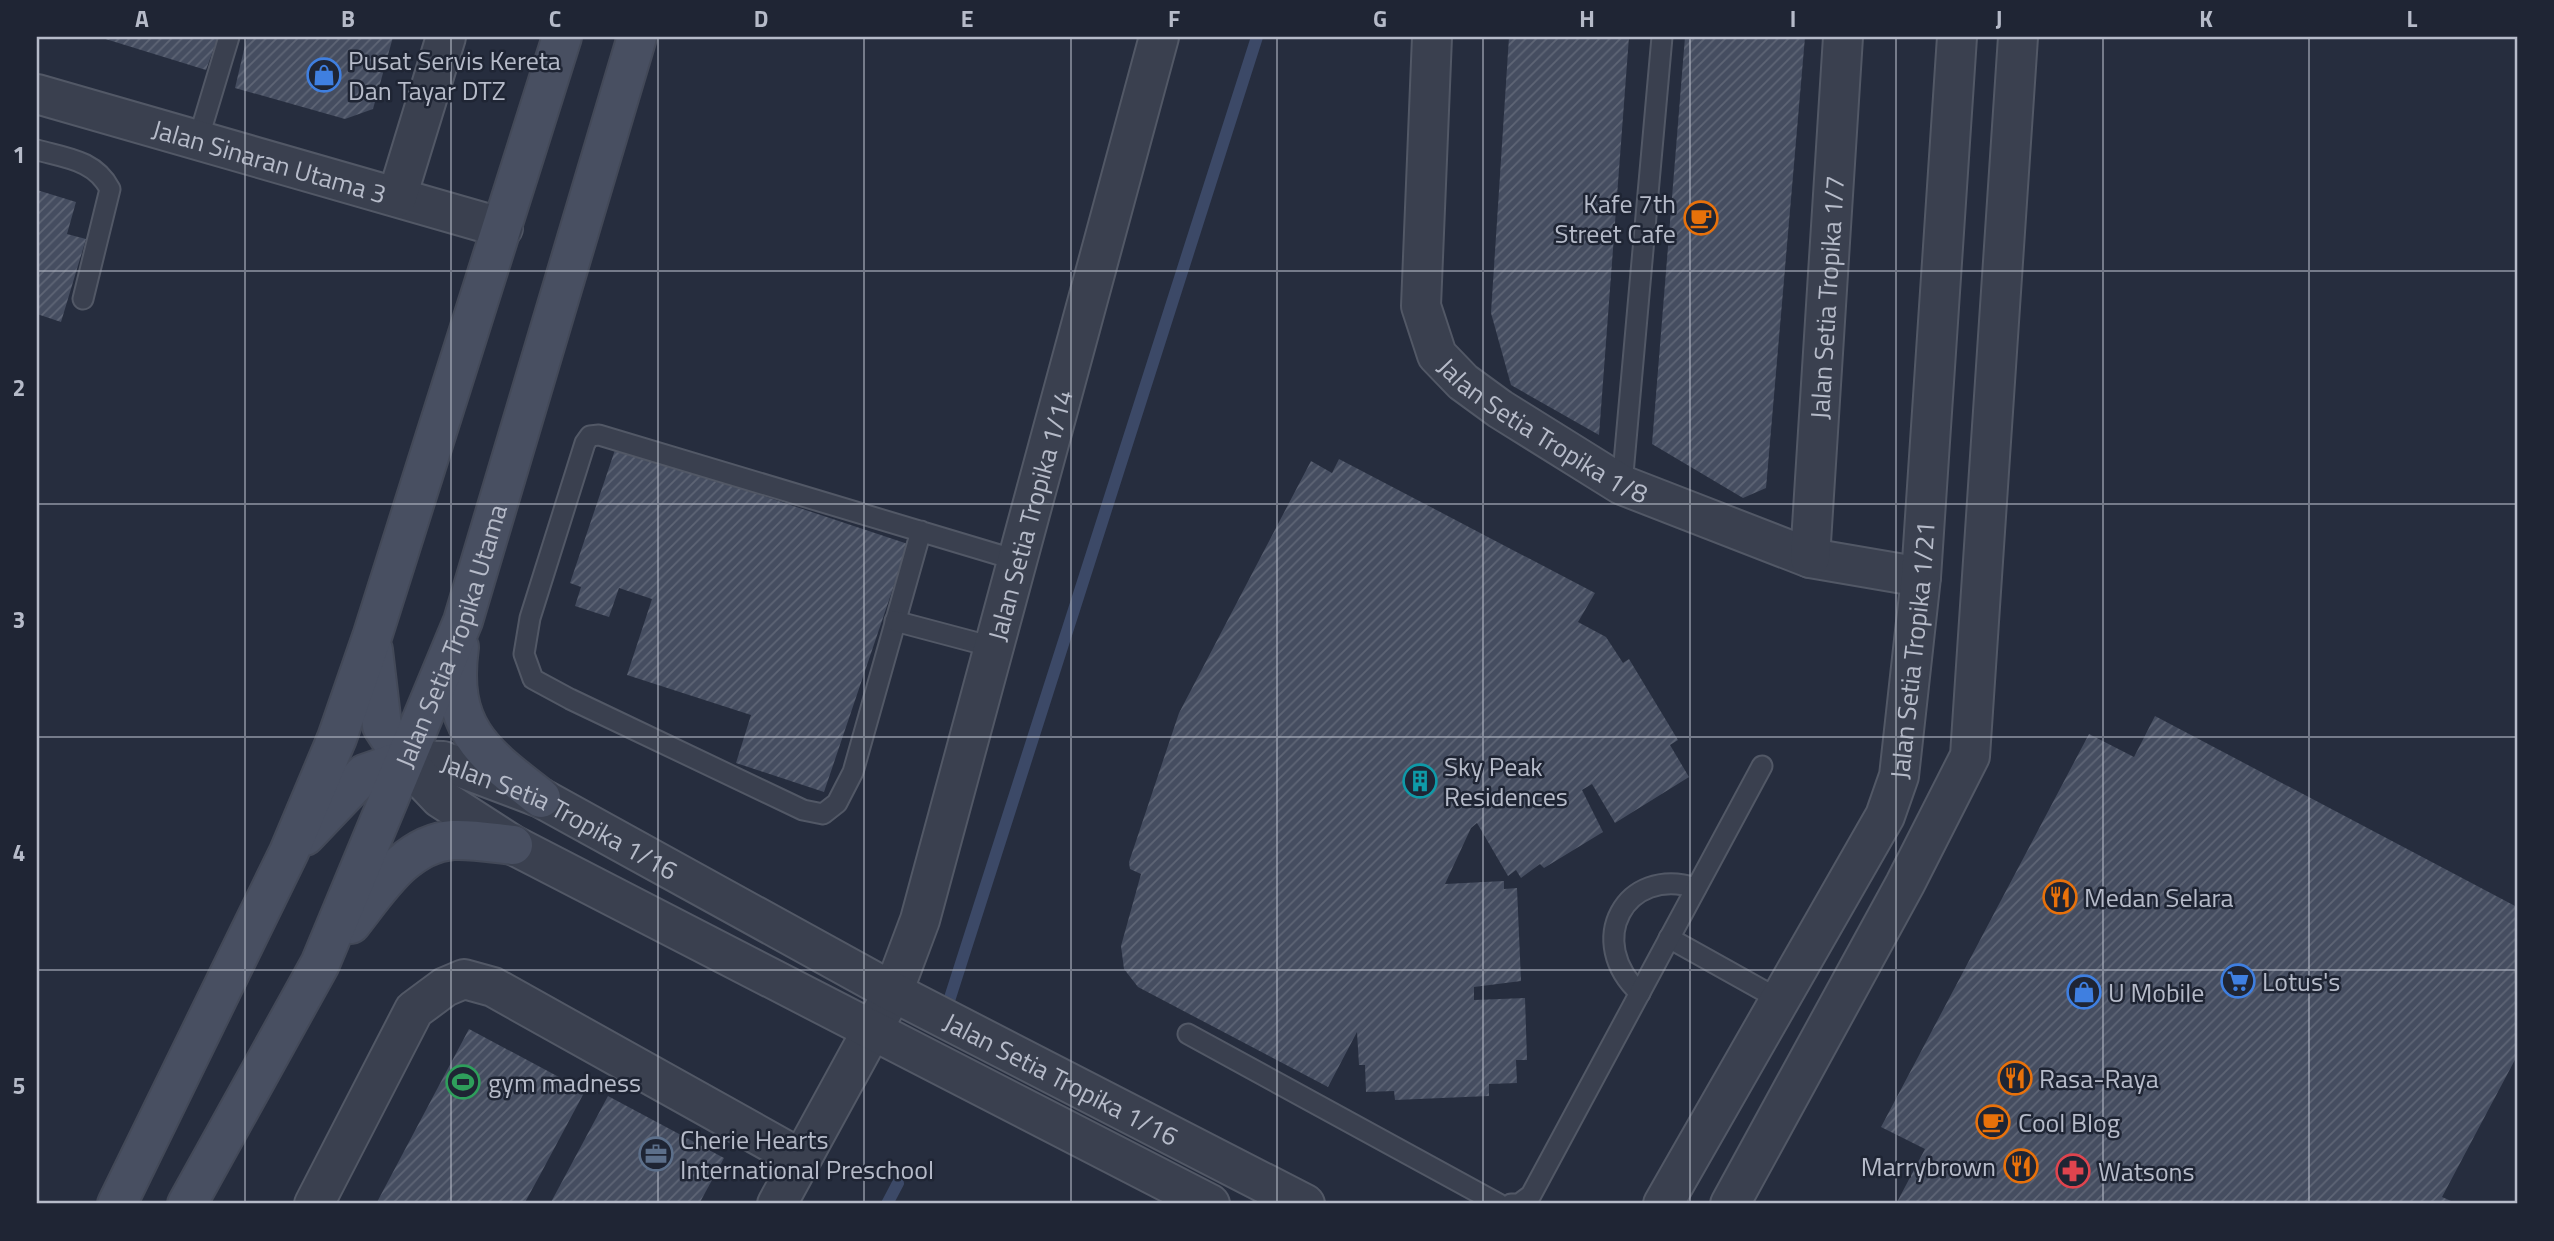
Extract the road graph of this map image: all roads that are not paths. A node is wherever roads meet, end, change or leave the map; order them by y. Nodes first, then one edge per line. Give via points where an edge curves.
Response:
1 (229, 37) edge
2 (446, 37) edge
3 (562, 37) edge
4 (638, 37) edge
5 (1159, 37) edge
6 (1432, 37) edge
7 (1662, 37) edge
8 (1843, 37) edge
9 (1957, 37) edge
10 (2018, 37) edge
11 (37, 94) edge
12 (198, 140) junction
13 (37, 150) edge
14 (397, 197) junction
15 (503, 228) junction
16 (83, 299) dead end
17 (1622, 485) junction
18 (921, 531) junction
19 (1810, 558) junction
20 (1016, 561) junction
21 (1921, 577) junction
22 (463, 621) junction
23 (895, 621) junction
24 (372, 637) junction
25 (993, 647) junction
26 (404, 760) junction
27 (1762, 766) dead end
28 (541, 799) junction
29 (513, 845) junction
30 (289, 852) junction
31 (1696, 888) junction
32 (1669, 938) junction
33 (320, 964) junction
34 (893, 992) junction
35 (1640, 993) junction
36 (1780, 1000) junction
37 (873, 1031) junction
38 (1188, 1034) dead end
39 (801, 1159) junction
40 (117, 1204) edge
41 (187, 1204) edge
42 (314, 1204) edge
43 (777, 1204) edge
44 (1210, 1204) edge
45 (1305, 1204) edge
46 (1499, 1204) edge
47 (1511, 1204) edge
48 (1663, 1204) edge
49 (1730, 1204) edge

1 - 12 lane
2 - 14 street
3 - 15 main road
4 - 22 main road, Jalan Setia Tropika Utama
5 - 20 street, Jalan Setia Tropika 1/14
6 - 17 street, Jalan Setia Tropika 1/8 via 1421,306 1437,355 1463,382
7 - 17 lane
8 - 19 street, Jalan Setia Tropika 1/7
9 - 21 street, Jalan Setia Tropika 1/21
10 - 49 street via 1970,756
11 - 12 street, Jalan Sinaran Utama 3
12 - 14 street, Jalan Sinaran Utama 3
13 - 16 lane via 89,164 110,188
14 - 15 street, Jalan Sinaran Utama 3
15 - 24 main road
17 - 19 street, Jalan Setia Tropika 1/8
18 - 20 lane
18 - 23 lane
18 - 23 lane via 590,436 530,618 524,654 533,679 803,810 823,814 846,790
19 - 21 street, Jalan Setia Tropika 1/8
20 - 25 street, Jalan Setia Tropika 1/14
21 - 36 street, Jalan Setia Tropika 1/21 via 1899,776 1885,816
22 - 26 main road, Jalan Setia Tropika Utama
22 - 28 main road via 456,691 465,724 487,756
23 - 25 lane
24 - 26 main road via 382,726
24 - 30 main road via 337,738
25 - 34 street, Jalan Setia Tropika 1/14 via 920,920
26 - 28 street, Jalan Setia Tropika 1/16 via 443,761
26 - 29 street, Jalan Setia Tropika 1/16 via 440,798
26 - 30 main road via 364,774
26 - 33 main road, Jalan Setia Tropika Utama
27 - 31 lane
28 - 34 street, Jalan Setia Tropika 1/16
29 - 33 main road via 452,840 419,849 393,871
29 - 37 street, Jalan Setia Tropika 1/16
30 - 40 main road
31 - 32 lane
31 - 35 lane via 1670,883 1651,887 1622,909 1612,946 1616,964
32 - 35 lane
32 - 36 lane
33 - 41 main road, Jalan Setia Tropika Utama
34 - 37 street, Jalan Setia Tropika 1/14
34 - 45 street, Jalan Setia Tropika 1/16
35 - 47 lane via 1531,1195
36 - 48 street, Jalan Setia Tropika 1/21
37 - 39 street, Jalan Setia Tropika 1/14
37 - 44 street, Jalan Setia Tropika 1/16
38 - 46 lane
39 - 42 street via 492,988 464,979 414,1010
39 - 43 street, Jalan Setia Tropika 1/14

